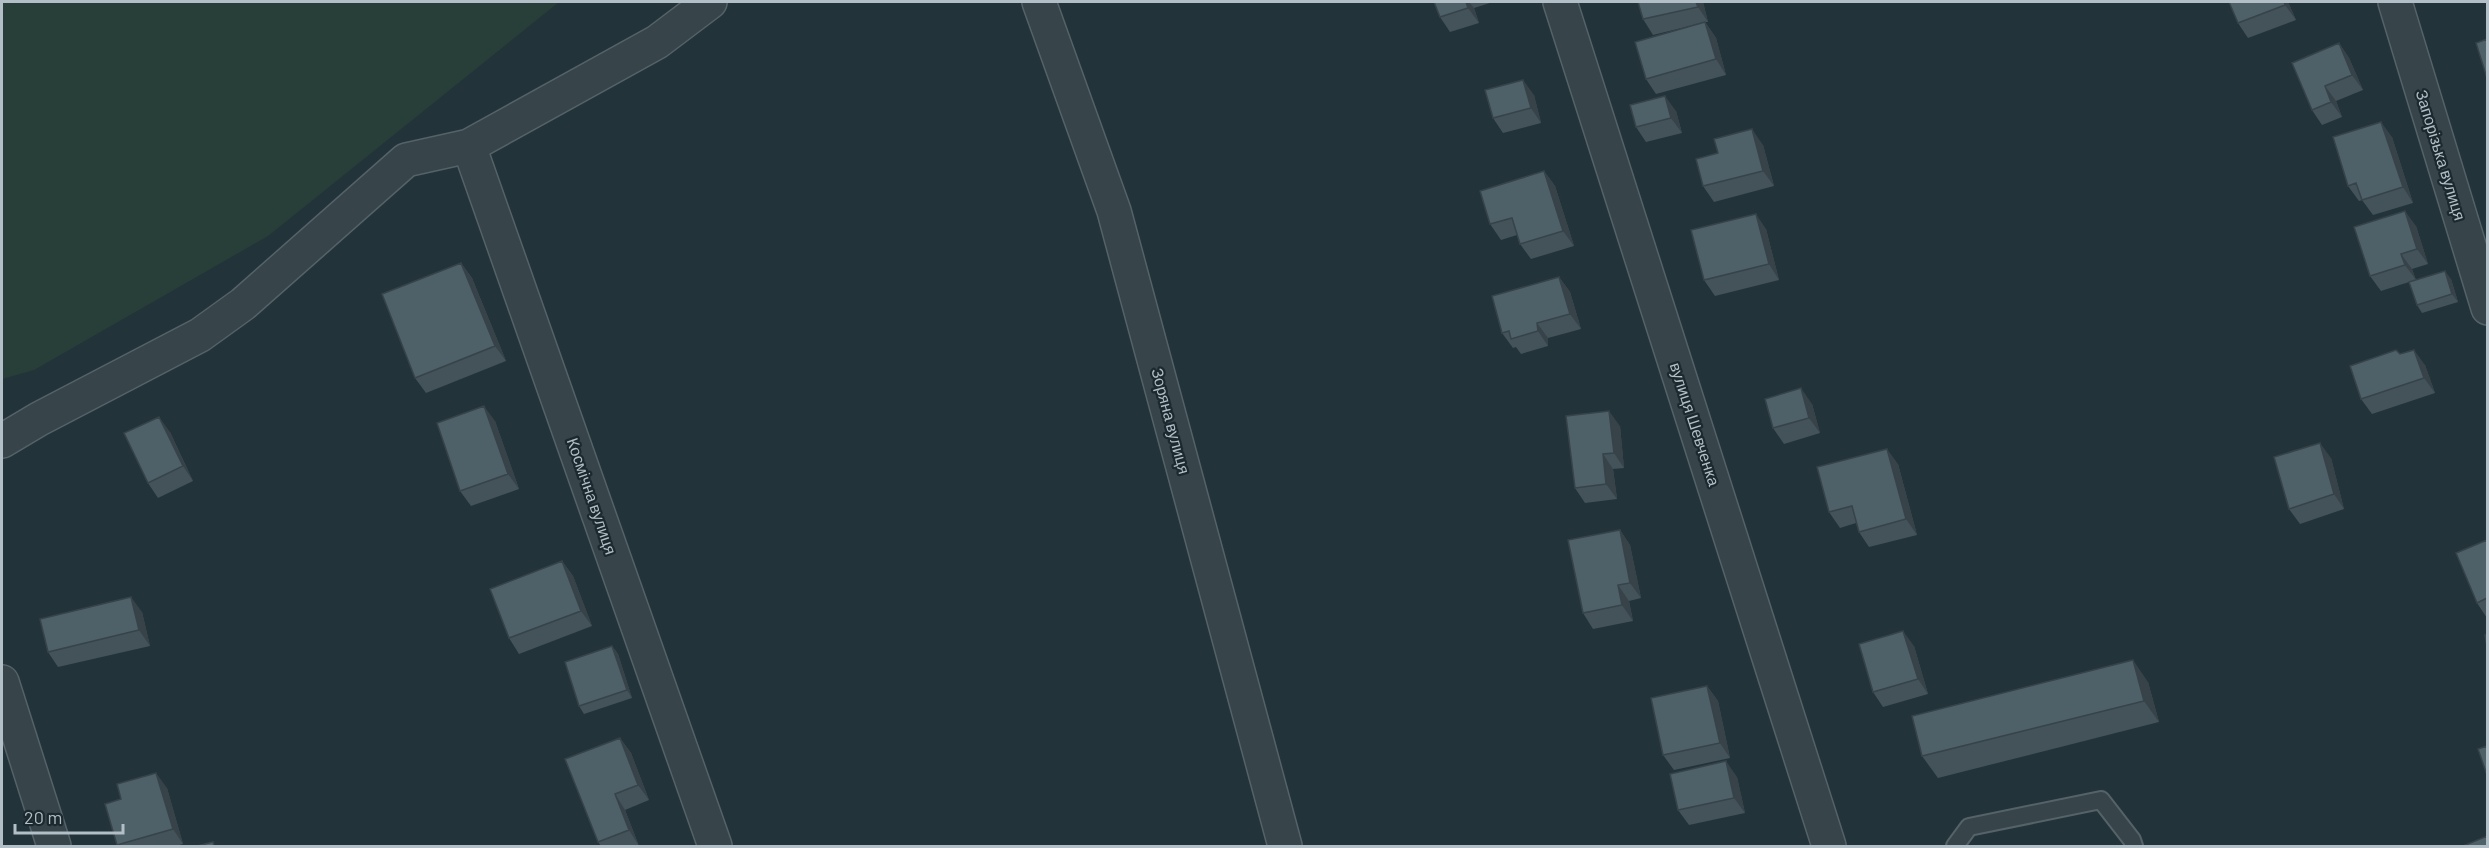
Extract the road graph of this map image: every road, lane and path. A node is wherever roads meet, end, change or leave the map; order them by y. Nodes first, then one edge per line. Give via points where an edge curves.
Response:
1 (710, 2) edge
2 (1039, 2) edge
3 (1560, 2) edge
4 (2395, 2) edge
5 (469, 146) junction
6 (2487, 308) edge
7 (2, 441) edge
8 (2, 682) edge
9 (54, 846) edge
10 (715, 846) edge
11 (1285, 846) edge
12 (1829, 846) edge
13 (1955, 846) edge
14 (2134, 846) edge

1 - 5 street via 657,42
2 - 11 street, Зоряна вулиця via 1114,211
3 - 12 street, вулиця Шевченка
4 - 6 street, Запорізька вулиця
5 - 7 street via 406,160 243,304 200,334
5 - 10 street, Космічна вулиця
8 - 9 street
13 - 14 lane via 1969,827 2101,800

